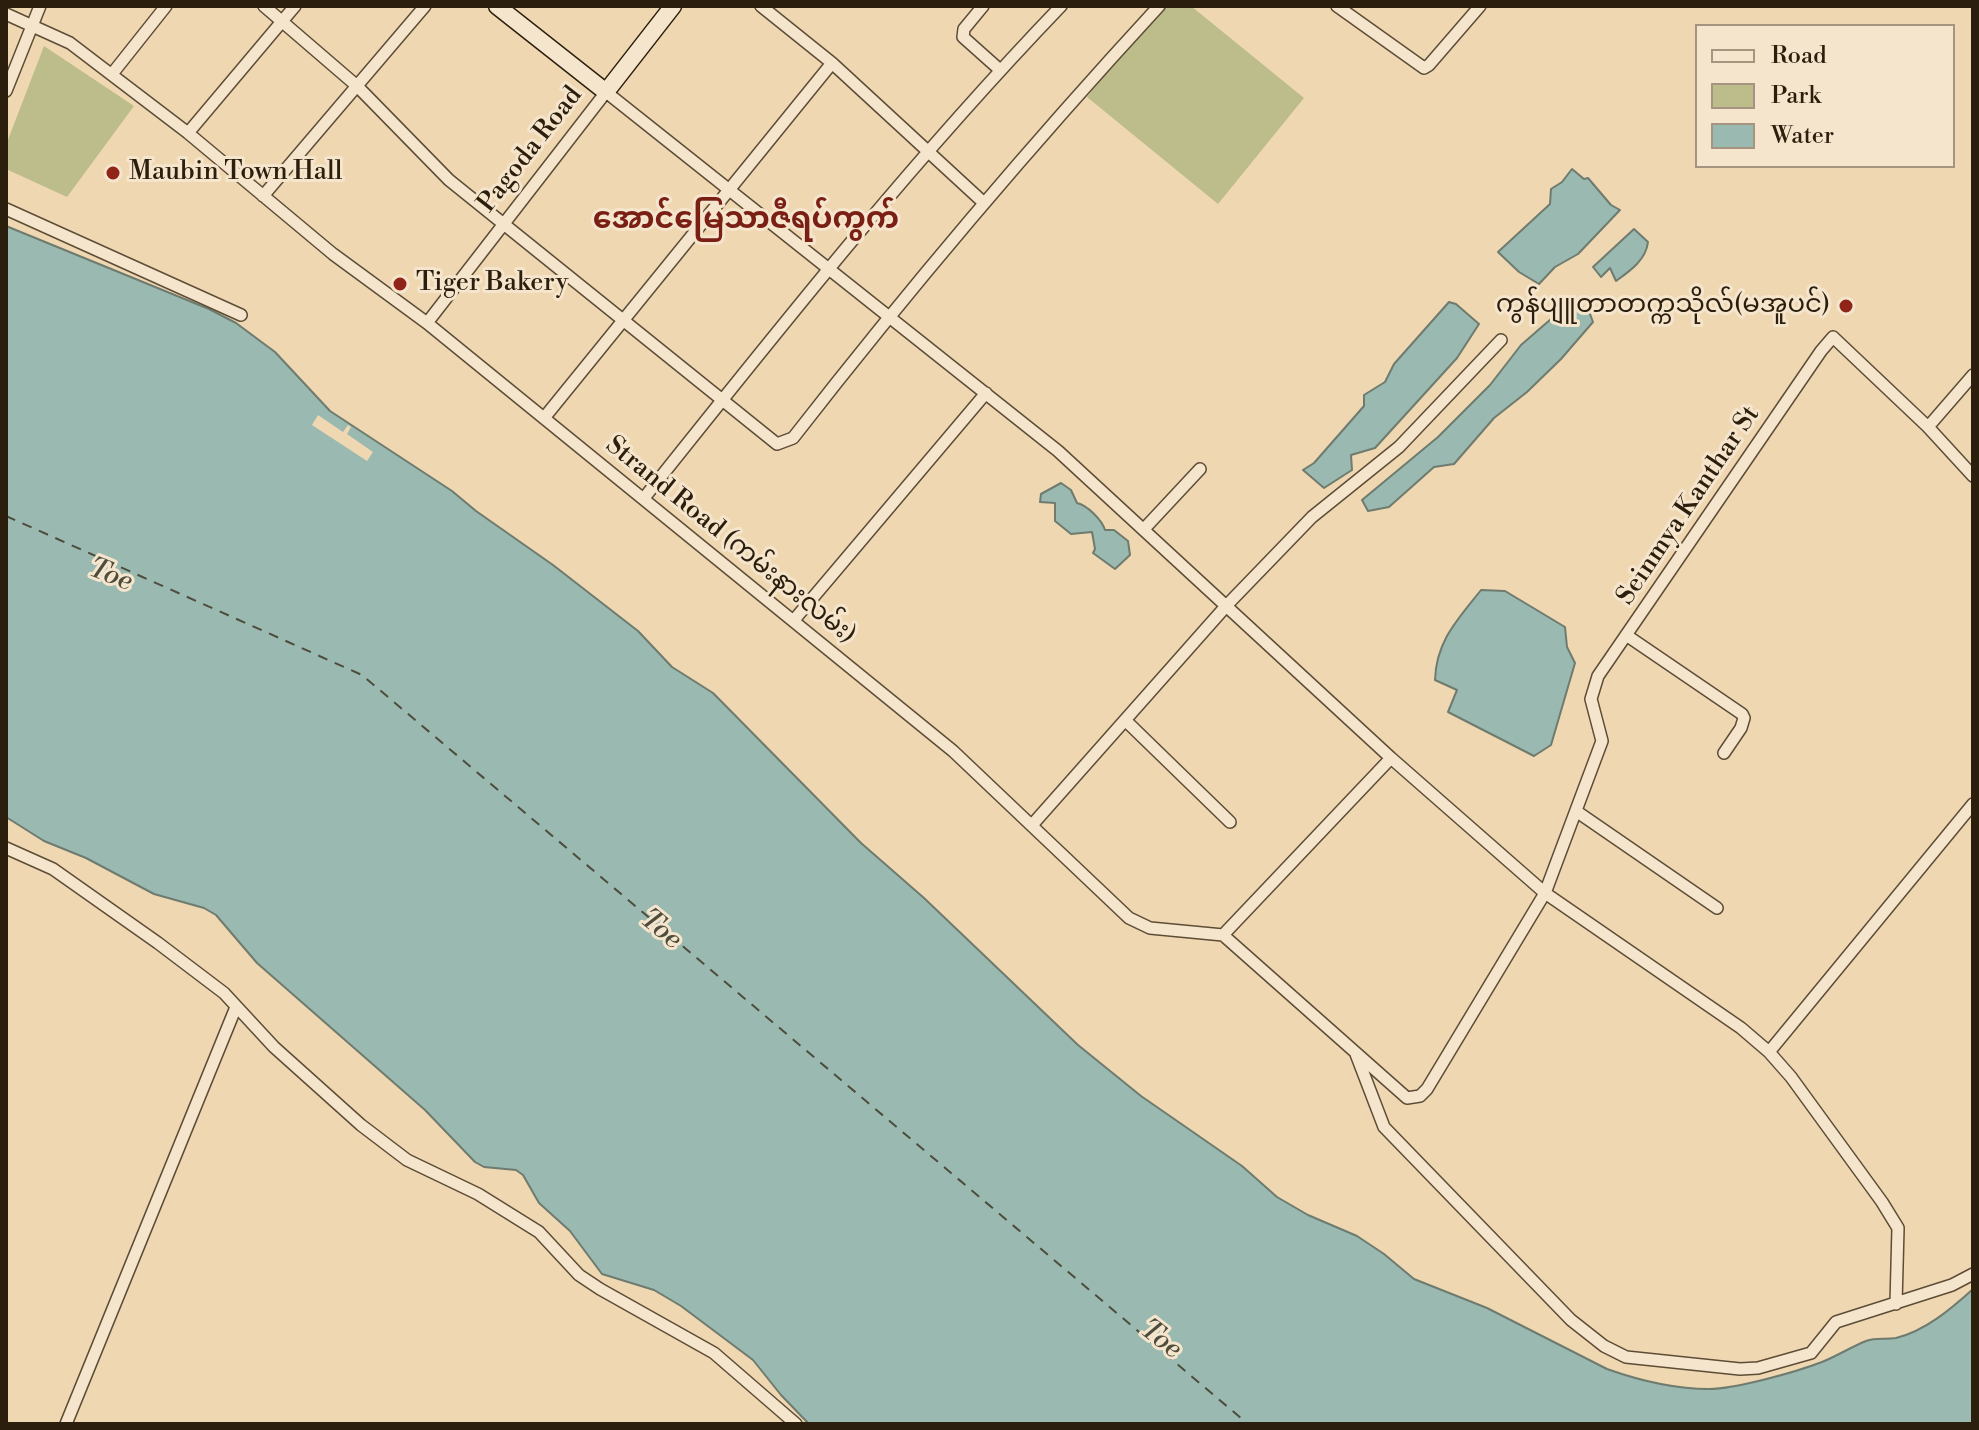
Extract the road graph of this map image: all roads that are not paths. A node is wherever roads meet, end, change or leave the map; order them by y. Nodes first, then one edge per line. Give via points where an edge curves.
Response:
1 (40, 6) edge
2 (166, 6) edge
3 (264, 6) edge
4 (295, 6) edge
5 (425, 6) edge
6 (497, 6) edge
7 (673, 6) edge
8 (761, 6) edge
9 (983, 6) edge
10 (1061, 6) edge
11 (1159, 6) edge
12 (1337, 6) edge
13 (1480, 6) edge
14 (6, 14) edge
15 (282, 21) junction
16 (32, 26) junction
17 (832, 63) junction
18 (1000, 70) junction
19 (112, 74) junction
20 (357, 86) junction
21 (6, 91) edge
22 (606, 92) junction
23 (188, 133) junction
24 (929, 152) junction
25 (729, 190) junction
26 (263, 196) junction
27 (984, 203) junction
28 (6, 209) edge
29 (504, 224) junction
30 (829, 269) junction
31 (241, 315) dead end
32 (888, 316) junction
33 (623, 321) junction
34 (427, 323) junction
35 (1501, 340) dead end
36 (1973, 375) edge
37 (986, 393) junction
38 (721, 401) junction
39 (544, 418) junction
40 (1928, 427) junction
41 (1200, 469) dead end
42 (1973, 476) edge
43 (644, 498) junction
44 (1144, 529) junction
45 (1227, 605) junction
46 (794, 620) junction
47 (1626, 635) junction
48 (1125, 720) junction
49 (1724, 753) dead end
50 (1391, 758) junction
51 (1973, 804) edge
52 (1576, 811) junction
53 (1230, 822) dead end
54 (1032, 825) junction
55 (6, 848) edge
56 (1545, 893) junction
57 (1717, 908) dead end
58 (1223, 935) junction
59 (236, 1007) junction
60 (1354, 1052) junction
61 (1769, 1052) junction
62 (1973, 1274) edge
63 (1896, 1304) junction
64 (66, 1424) edge
65 (796, 1424) edge

1 - 16 street
2 - 19 street
3 - 15 street
4 - 15 street
5 - 20 street
6 - 22 main road
7 - 22 main road, Pagoda Road
8 - 17 street
9 - 18 street via 963,37
10 - 18 street
11 - 27 street
12 - 13 street via 1424,68
14 - 16 street, Strand Road (ကမ်းနားလမ်း)
15 - 20 street
15 - 23 street
16 - 19 street, Strand Road (ကမ်းနားလမ်း) via 70,43
16 - 21 street
17 - 24 street
17 - 25 street
18 - 24 street
19 - 23 street, Strand Road (ကမ်းနားလမ်း)
20 - 26 street
20 - 29 street via 449,180
22 - 25 street
22 - 29 street, Pagoda Road
23 - 26 street, Strand Road (ကမ်းနားလမ်း)
24 - 27 street
24 - 30 street
25 - 30 street
25 - 33 street
26 - 34 street, Strand Road (ကမ်းနားလမ်း)
27 - 32 street
28 - 31 street
29 - 33 street
29 - 34 street, Pagoda Road
30 - 32 street
30 - 38 street
32 - 37 street
32 - 38 street via 786,443 777,444
33 - 38 street
33 - 39 street
34 - 39 street, Strand Road (ကမ်းနားလမ်း)
35 - 45 street via 1399,447 1312,517
36 - 40 street
37 - 44 street
37 - 46 street
38 - 43 street
39 - 43 street, Strand Road (ကမ်းနားလမ်း)
40 - 42 street
40 - 47 street, Seinmya Kanthar St via 1833,337
41 - 44 street
43 - 46 street, Strand Road (ကမ်းနားလမ်း)
44 - 45 street
45 - 48 street
45 - 50 street
46 - 54 street, Strand Road (ကမ်းနားလမ်း) via 953,751
47 - 49 street via 1742,714 1741,728
47 - 52 street, Seinmya Kanthar St via 1598,676 1591,699 1602,741
48 - 53 street
48 - 54 street
50 - 56 street
50 - 58 street
51 - 61 street
52 - 56 street, Seinmya Kanthar St
52 - 57 street
54 - 58 street, Strand Road (ကမ်းနားလမ်း) via 1129,918 1150,928
55 - 59 street via 53,869 158,943
56 - 60 street, Seinmya Kanthar St via 1427,1089 1414,1098 1398,1092
56 - 61 street
58 - 60 street
59 - 64 street
59 - 65 street via 361,1125 407,1160 478,1194 539,1232 579,1275 714,1353
60 - 63 street via 1384,1127 1571,1320 1626,1357 1758,1368 1811,1353 1836,1322
61 - 63 street via 1898,1228
62 - 63 street

